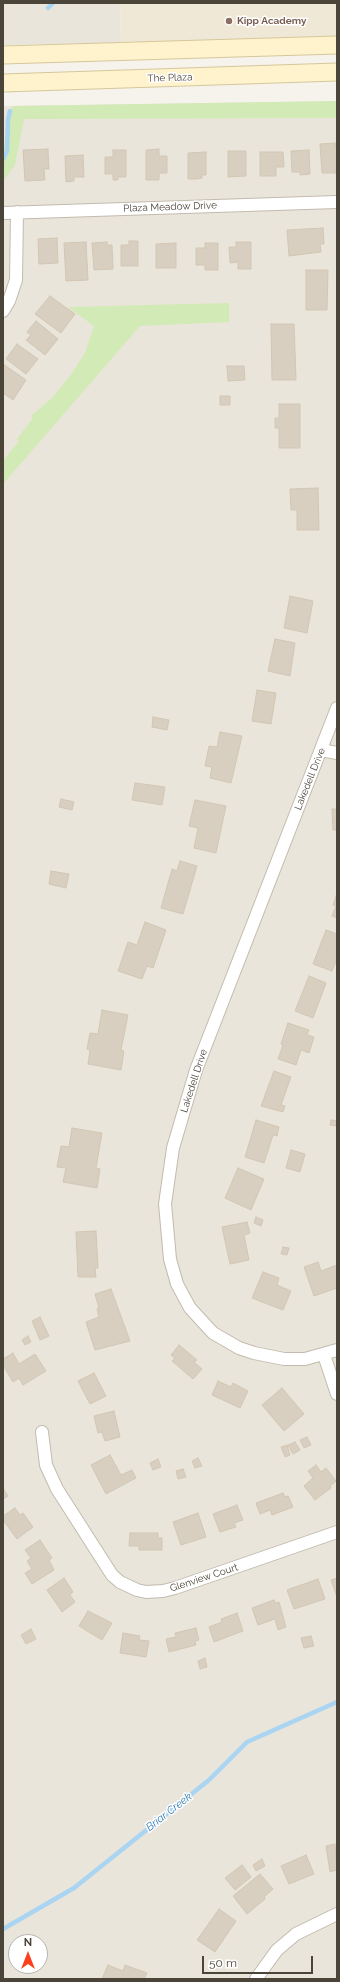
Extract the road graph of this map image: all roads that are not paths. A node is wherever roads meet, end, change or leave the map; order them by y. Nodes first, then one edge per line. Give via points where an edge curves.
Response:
1 (337, 45) edge
2 (3, 56) edge
3 (337, 72) edge
4 (3, 83) edge
5 (337, 202) edge
6 (17, 212) junction
7 (3, 213) edge
8 (3, 311) edge
9 (337, 708) edge
10 (321, 750) junction
11 (337, 753) edge
12 (337, 1350) edge
13 (324, 1355) junction
14 (337, 1394) edge
15 (42, 1432) dead end
16 (337, 1532) edge
17 (337, 1914) edge
18 (256, 1979) edge

1 - 2 main road
3 - 4 main road, The Plaza
5 - 6 street, Plaza Meadow Drive
6 - 7 street, Plaza Meadow Drive
6 - 8 street via 16,280
9 - 10 street, Lakedell Drive
10 - 11 street
10 - 13 street, Lakedell Drive via 196,1070 173,1148 165,1204 170,1259 177,1284 190,1308 213,1333 254,1354 284,1359 305,1359
12 - 13 street, Lakedell Drive
13 - 14 street
15 - 16 street, Glenview Court via 46,1465 57,1490 112,1575 137,1590 146,1592 175,1588
17 - 18 street via 296,1934 277,1950

